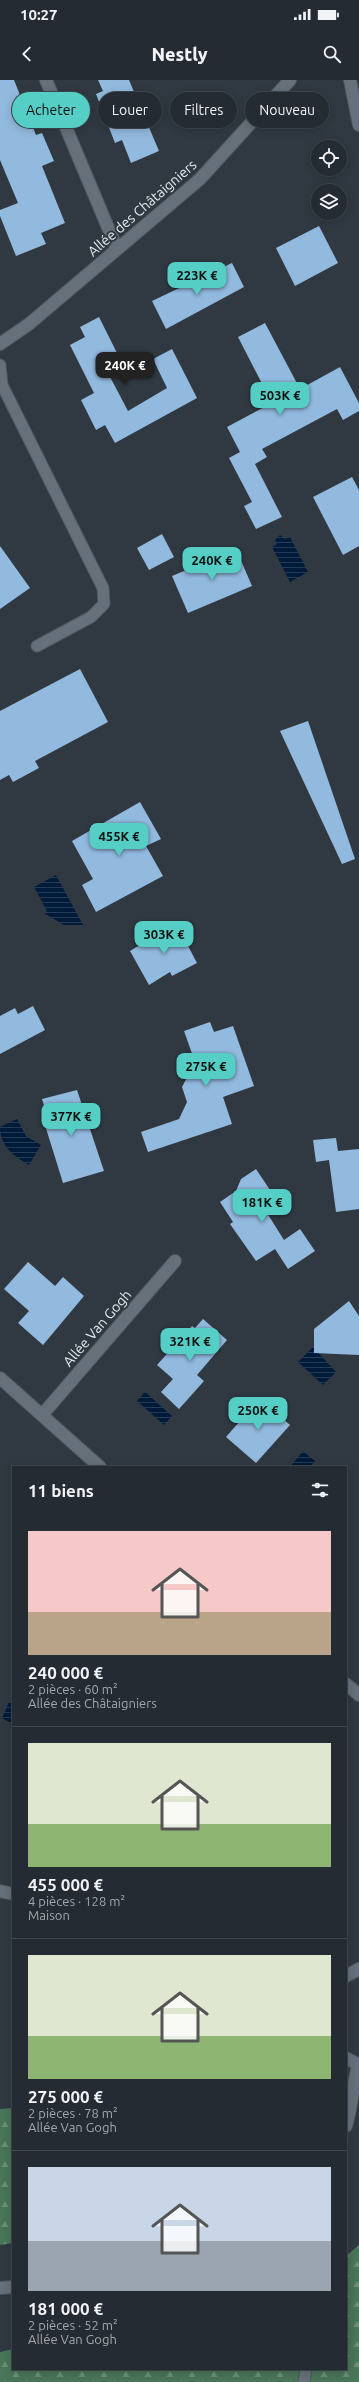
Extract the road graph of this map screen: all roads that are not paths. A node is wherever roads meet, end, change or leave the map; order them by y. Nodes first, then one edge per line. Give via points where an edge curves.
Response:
1 (46, 80) edge
2 (290, 80) edge
3 (350, 80) edge
4 (359, 125) edge
5 (117, 249) junction
6 (0, 344) edge
7 (0, 365) edge
8 (37, 646) dead end
9 (175, 1261) dead end
10 (0, 1378) edge
11 (42, 1415) junction
12 (99, 1466) edge
13 (347, 1685) edge
14 (359, 1695) edge
15 (0, 1891) edge
16 (12, 1894) edge
17 (359, 1969) edge
18 (347, 1975) edge
19 (347, 2059) edge
20 (359, 2065) edge
21 (347, 2122) edge
22 (12, 2287) edge
23 (0, 2288) edge
24 (306, 2370) edge
25 (304, 2382) edge

1 - 5 street
2 - 5 street, Allée des Châtaigniers via 200,179
3 - 4 street
5 - 6 street, Allée des Châtaigniers via 30,324
7 - 8 lane via 2,385 102,588 104,604 91,617
9 - 11 street, Allée Van Gogh
10 - 11 street
11 - 12 street
13 - 14 street
15 - 16 street
17 - 18 street
19 - 20 street
20 - 21 street
22 - 23 street
24 - 25 lane

